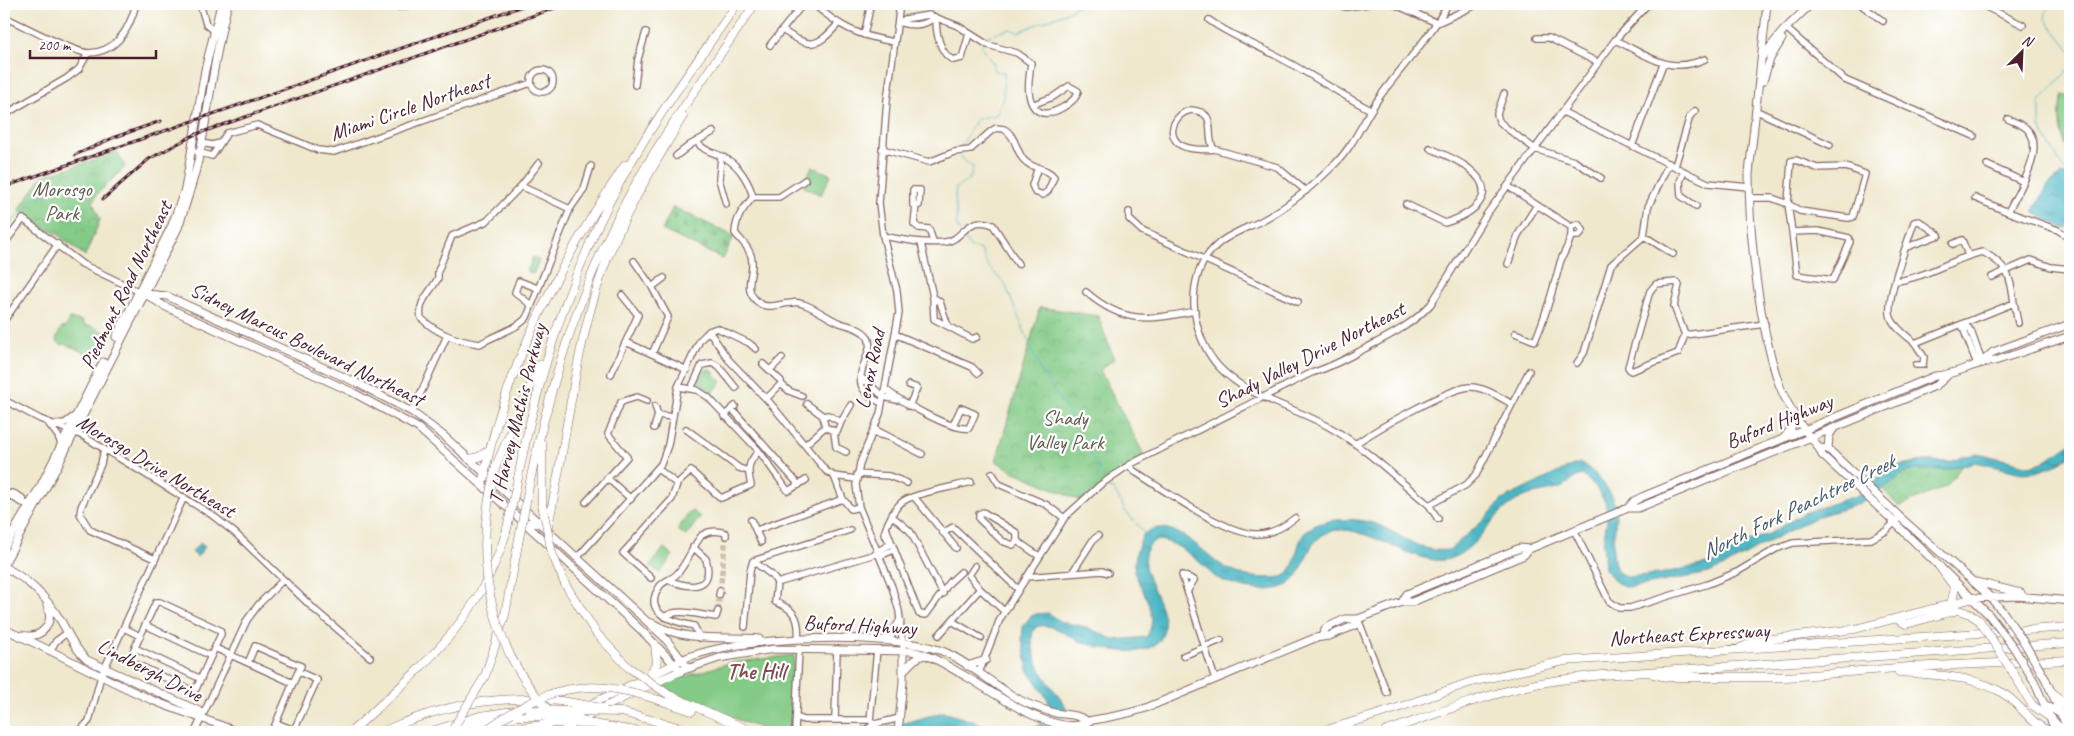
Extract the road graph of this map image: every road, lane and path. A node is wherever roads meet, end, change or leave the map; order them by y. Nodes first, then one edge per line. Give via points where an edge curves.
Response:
1 (6, 4) edge
2 (136, 4) edge
3 (200, 4) edge
4 (221, 4) edge
5 (228, 4) edge
6 (392, 4) edge
7 (415, 4) edge
8 (736, 4) edge
9 (755, 4) edge
10 (803, 4) edge
11 (813, 4) edge
12 (900, 4) edge
13 (1333, 4) edge
14 (1368, 4) edge
15 (1394, 4) edge
16 (1448, 4) edge
17 (1478, 4) edge
18 (1648, 4) edge
19 (1767, 4) edge
20 (1811, 4) edge
21 (1860, 4) edge
22 (1980, 4) edge
23 (4, 8) edge
24 (870, 8) dead end
25 (4, 17) edge
26 (935, 17) junction
27 (1209, 20) dead end
28 (1883, 21) dead end
29 (899, 22) junction
30 (1437, 23) junction
31 (838, 24) junction
32 (2023, 25) dead end
33 (1787, 29) junction
34 (213, 30) junction
35 (782, 30) junction
36 (646, 32) dead end
37 (969, 34) junction
38 (864, 35) junction
39 (1537, 38) dead end
40 (1615, 40) junction
41 (894, 42) junction
42 (770, 45) dead end
43 (88, 53) junction
44 (719, 57) junction
45 (1705, 59) dead end
46 (1762, 59) junction
47 (1599, 62) junction
48 (1663, 64) junction
49 (531, 83) dead end
50 (635, 85) dead end
51 (1504, 94) dead end
52 (1758, 96) junction
53 (1034, 104) junction
54 (1371, 110) junction
55 (1695, 111) dead end
56 (1563, 112) junction
57 (1757, 112) junction
58 (4, 115) edge
59 (2008, 119) dead end
60 (713, 132) dead end
61 (1974, 136) dead end
62 (202, 142) junction
63 (643, 142) junction
64 (698, 142) junction
65 (220, 143) junction
66 (1632, 146) junction
67 (1830, 146) dead end
68 (1430, 148) dead end
69 (882, 149) junction
70 (1214, 149) junction
71 (1535, 149) junction
72 (196, 152) junction
73 (676, 156) dead end
74 (721, 156) junction
75 (539, 162) dead end
76 (1669, 163) junction
77 (1987, 165) dead end
78 (591, 166) dead end
79 (1675, 166) junction
80 (1038, 167) junction
81 (1683, 174) junction
82 (1601, 178) dead end
83 (805, 180) dead end
84 (2022, 182) junction
85 (521, 186) junction
86 (1509, 187) junction
87 (1749, 187) junction
88 (1306, 191) junction
89 (753, 197) junction
90 (1749, 198) junction
91 (1975, 198) dead end
92 (726, 204) dead end
93 (1406, 204) dead end
94 (1788, 204) junction
95 (916, 205) dead end
96 (1537, 205) junction
97 (1696, 206) dead end
98 (570, 209) junction
99 (1476, 209) junction
100 (1129, 212) dead end
101 (2008, 212) junction
102 (1486, 215) junction
103 (1571, 227) junction
104 (1792, 232) junction
105 (883, 236) junction
106 (1572, 236) junction
107 (1644, 236) junction
108 (2070, 238) edge
109 (933, 241) junction
110 (921, 243) junction
111 (4, 244) edge
112 (58, 244) junction
113 (1953, 244) dead end
114 (1907, 247) junction
115 (1673, 254) dead end
116 (1968, 255) junction
117 (1206, 260) junction
118 (634, 261) dead end
119 (1018, 264) dead end
120 (1508, 264) dead end
121 (2070, 269) edge
122 (2008, 272) junction
123 (1992, 277) dead end
124 (664, 278) dead end
125 (1896, 281) junction
126 (652, 287) junction
127 (537, 288) junction
128 (141, 292) junction
129 (1086, 292) dead end
130 (622, 295) dead end
131 (933, 296) junction
132 (1298, 302) dead end
133 (2014, 303) junction
134 (531, 305) junction
135 (1195, 311) junction
136 (4, 321) edge
137 (1964, 322) junction
138 (2018, 322) dead end
139 (1765, 324) junction
140 (2070, 324) edge
141 (948, 326) junction
142 (709, 331) junction
143 (1515, 333) dead end
144 (895, 334) junction
145 (1685, 335) junction
146 (448, 336) junction
147 (553, 336) junction
148 (977, 336) dead end
149 (2070, 336) edge
150 (626, 342) junction
151 (1915, 343) junction
152 (756, 349) dead end
153 (652, 354) junction
154 (782, 358) dead end
155 (1577, 363) dead end
156 (1979, 363) junction
157 (763, 364) dead end
158 (1916, 365) dead end
159 (687, 370) junction
160 (770, 370) junction
161 (1529, 370) dead end
162 (978, 373) dead end
163 (611, 374) dead end
164 (1948, 376) junction
165 (862, 378) junction
166 (781, 384) junction
167 (909, 385) dead end
168 (870, 386) junction
169 (678, 387) junction
170 (736, 388) dead end
171 (886, 389) junction
172 (690, 390) junction
173 (864, 391) junction
174 (802, 396) dead end
175 (1265, 397) junction
176 (766, 399) junction
177 (4, 400) edge
178 (883, 400) junction
179 (900, 400) junction
180 (647, 401) dead end
181 (807, 404) dead end
182 (1512, 404) junction
183 (851, 405) dead end
184 (655, 406) dead end
185 (909, 406) junction
186 (412, 412) junction
187 (546, 412) junction
188 (1792, 413) junction
189 (76, 414) junction
190 (658, 415) junction
191 (724, 416) junction
192 (823, 416) junction
193 (672, 417) junction
194 (48, 422) junction
195 (841, 422) junction
196 (953, 425) dead end
197 (825, 427) junction
198 (654, 428) dead end
199 (1834, 428) junction
200 (686, 429) dead end
201 (1804, 430) junction
202 (874, 431) junction
203 (71, 432) junction
204 (834, 432) junction
205 (1784, 438) junction
206 (1811, 438) junction
207 (61, 444) junction
208 (1355, 444) junction
209 (805, 445) junction
210 (1820, 448) junction
211 (104, 449) junction
212 (1828, 449) junction
213 (489, 450) junction
214 (759, 451) junction
215 (846, 452) dead end
216 (922, 454) dead end
217 (468, 459) junction
218 (1129, 466) junction
219 (658, 469) junction
220 (748, 471) junction
221 (992, 472) dead end
222 (484, 473) junction
223 (834, 476) junction
224 (857, 476) junction
225 (607, 478) junction
226 (1854, 479) junction
227 (806, 480) dead end
228 (971, 482) dead end
229 (907, 483) dead end
230 (677, 484) junction
231 (482, 485) junction
232 (798, 485) junction
233 (6, 492) edge
234 (184, 497) junction
235 (915, 498) junction
236 (631, 499) junction
237 (843, 499) junction
238 (586, 502) dead end
239 (27, 503) junction
240 (1428, 505) junction
241 (859, 507) junction
242 (1628, 508) junction
243 (552, 509) junction
244 (892, 516) junction
245 (1064, 518) junction
246 (1295, 518) dead end
247 (1438, 519) dead end
248 (751, 520) dead end
249 (1897, 520) junction
250 (524, 523) junction
251 (539, 523) junction
252 (547, 530) junction
253 (757, 530) junction
254 (850, 530) dead end
255 (1574, 530) junction
256 (943, 533) junction
257 (726, 536) dead end
258 (1098, 536) dead end
259 (1017, 541) junction
260 (761, 542) dead end
261 (892, 546) junction
262 (694, 547) junction
263 (4, 548) edge
264 (956, 548) dead end
265 (879, 553) junction
266 (1039, 556) junction
267 (577, 558) junction
268 (155, 559) junction
269 (752, 561) junction
270 (4, 564) edge
271 (975, 566) dead end
272 (1939, 566) junction
273 (4, 567) edge
274 (961, 572) dead end
275 (1072, 573) junction
276 (1108, 573) dead end
277 (1026, 577) junction
278 (651, 578) dead end
279 (1970, 579) junction
280 (284, 580) junction
281 (668, 580) junction
282 (777, 583) junction
283 (1018, 589) junction
284 (980, 590) junction
285 (1188, 590) dead end
286 (943, 594) junction
287 (42, 595) junction
288 (1990, 597) junction
289 (1974, 598) junction
290 (2039, 598) junction
291 (2069, 602) edge
292 (1951, 604) junction
293 (718, 611) dead end
294 (1004, 612) junction
295 (641, 616) junction
296 (665, 617) junction
297 (1358, 619) junction
298 (1897, 619) junction
299 (900, 621) junction
300 (952, 621) junction
301 (145, 625) junction
302 (2070, 627) edge
303 (124, 628) junction
304 (744, 628) dead end
305 (4, 629) edge
306 (14, 633) junction
307 (68, 634) junction
308 (940, 634) dead end
309 (140, 636) junction
310 (700, 638) junction
311 (981, 638) dead end
312 (798, 639) junction
313 (777, 640) junction
314 (1221, 640) dead end
315 (884, 642) junction
316 (903, 642) junction
317 (2070, 643) edge
318 (655, 644) junction
319 (1204, 647) junction
320 (135, 648) junction
321 (215, 648) junction
322 (799, 649) junction
323 (837, 649) junction
324 (1736, 649) junction
325 (877, 650) junction
326 (903, 651) junction
327 (51, 652) junction
328 (925, 654) junction
329 (212, 656) junction
330 (231, 656) junction
331 (1183, 656) dead end
332 (370, 657) dead end
333 (986, 660) junction
334 (2070, 660) edge
335 (678, 662) junction
336 (248, 663) junction
337 (946, 664) junction
338 (967, 666) junction
339 (684, 670) junction
340 (904, 670) junction
341 (1868, 671) junction
342 (103, 672) junction
343 (299, 672) junction
344 (1647, 672) junction
345 (979, 673) junction
346 (649, 676) junction
347 (201, 678) junction
348 (1215, 679) junction
349 (293, 684) junction
350 (985, 688) junction
351 (2052, 692) junction
352 (1387, 693) dead end
353 (2046, 705) junction
354 (2070, 710) edge
355 (621, 712) junction
356 (202, 717) junction
357 (796, 717) junction
358 (900, 718) junction
359 (2051, 718) junction
360 (2067, 719) edge
361 (835, 720) junction
362 (725, 721) junction
363 (1087, 721) junction
364 (873, 722) junction
365 (276, 723) junction
366 (593, 724) junction
367 (79, 732) edge
368 (195, 732) edge
369 (237, 732) edge
370 (272, 732) edge
371 (351, 732) edge
372 (382, 732) edge
373 (429, 732) edge
374 (450, 732) edge
375 (483, 732) edge
376 (494, 732) edge
377 (536, 732) edge
378 (557, 732) edge
379 (573, 732) edge
380 (642, 732) edge
381 (697, 732) edge
382 (753, 732) edge
383 (795, 732) edge
384 (862, 732) edge
385 (898, 732) edge
386 (1320, 732) edge
387 (1384, 732) edge
388 (2052, 732) edge
389 (2056, 732) edge
390 (2064, 732) edge
391 (2069, 732) edge

1 - 23 street
2 - 43 street via 122,37 111,46
3 - 34 street via 206,24
4 - 34 main road, Piedmont Road Northeast
5 - 62 main road, Piedmont Road Northeast via 212,71
6 - 7 street via 400,7
8 - 63 highway, T Harvey Mathis Parkway
9 - 44 highway, T Harvey Mathis Parkway
10 - 35 street
11 - 31 street
12 - 29 street, Lenox Road
13 - 14 street via 1346,7
15 - 30 street
16 - 30 street
17 - 30 street
18 - 40 street, Shady Valley Drive Northeast
19 - 46 main road
20 - 33 main road
21 - 28 street
22 - 32 street
24 - 38 street
25 - 43 street
26 - 29 street via 929,15 915,22 905,19
26 - 37 street
26 - 37 street via 940,42 948,58 962,58
27 - 54 street
29 - 41 street, Lenox Road
30 - 54 street
31 - 35 street via 816,43 797,39
31 - 38 street
33 - 46 main road
33 - 52 main road via 1770,59
33 - 61 street via 1845,80
34 - 72 main road, Piedmont Road Northeast
35 - 42 street
36 - 50 street
37 - 53 street via 988,45 1017,53 1031,63 1029,93
38 - 41 street
39 - 47 street via 1549,38
40 - 47 street, Shady Valley Drive Northeast
40 - 48 street
41 - 69 street, Lenox Road
43 - 58 street via 79,69 67,78
44 - 187 highway, T Harvey Mathis Parkway via 658,147 602,250 573,322
44 - 243 highway via 639,192 603,269 585,333
45 - 48 street via 1685,66
46 - 52 main road
47 - 56 street, Shady Valley Drive Northeast
48 - 66 street
49 - 65 street, Miami Circle Northeast via 334,152 318,150 257,125 227,133
51 - 71 street via 1498,109 1499,120
52 - 57 main road
53 - 53 street via 1040,112 1046,113 1063,108 1074,101 1078,90 1069,86
54 - 88 street via 1341,157
55 - 79 street via 1690,116
56 - 66 street
56 - 71 street, Shady Valley Drive Northeast
57 - 67 street
57 - 87 main road
59 - 84 street via 2026,128 2034,143 2033,159
60 - 64 street
62 - 65 street
62 - 72 main road, Piedmont Road Northeast
63 - 147 highway, T Harvey Mathis Parkway via 589,243
63 - 213 highway via 593,213 562,267 515,369
64 - 73 street
64 - 74 street via 705,150
65 - 72 street, Miami Circle Northeast via 214,149
66 - 76 street
68 - 99 street via 1468,167 1477,176 1483,192
69 - 80 street via 929,162 964,151 977,145 990,132 1004,129 1023,159
69 - 105 street, Lenox Road via 879,203
70 - 70 street via 1190,148 1180,144 1173,131 1178,117 1191,110 1205,115 1210,124 1210,141
70 - 88 street via 1277,167
71 - 82 street via 1574,161
71 - 86 street, Shady Valley Drive Northeast
72 - 128 main road, Piedmont Road Northeast via 191,191 178,228
74 - 89 street via 733,164 746,180
74 - 92 street via 718,179
75 - 85 street
76 - 79 street
76 - 107 street via 1648,207
77 - 84 street
78 - 98 street via 584,189
79 - 81 street
80 - 80 street via 1054,177 1043,195 1035,192 1032,185
81 - 87 street via 1708,183
81 - 97 street via 1681,196
83 - 89 street via 779,197
84 - 101 street
85 - 98 street
85 - 146 street via 487,221 452,236 438,278 429,288 420,313 429,326
86 - 96 street
86 - 102 street, Shady Valley Drive Northeast
87 - 90 main road
88 - 117 street via 1221,242
89 - 165 street via 740,212 735,233 749,249 752,262 748,286 752,297 760,305 767,306 794,302 804,304 860,330 868,337 869,346
90 - 94 street via 1772,198
90 - 139 main road
91 - 101 street
93 - 99 street via 1445,223
94 - 94 street via 1800,211 1854,217 1865,174 1846,167 1817,168 1792,161
94 - 104 street
95 - 109 street via 914,224 928,229
96 - 103 street
96 - 120 street via 1518,235
98 - 127 street
99 - 102 street
100 - 117 street via 1129,219 1142,231
101 - 108 street via 2058,230
102 - 175 street, Shady Valley Drive Northeast via 1431,304 1418,318 1396,334
103 - 106 street
103 - 106 street via 1578,224 1582,230 1579,236
104 - 104 street via 1796,275 1834,280 1849,238 1830,232
105 - 110 street
105 - 144 street, Lenox Road via 899,302
106 - 143 street via 1536,341
107 - 115 street
107 - 155 street via 1611,266 1584,353
109 - 110 street
109 - 119 street via 945,242 980,222 993,225
110 - 131 street
111 - 112 street, Sidney Marcus Boulevard Northeast via 22,219
112 - 128 street, Sidney Marcus Boulevard Northeast via 82,264
112 - 136 street
113 - 116 street via 1962,240
114 - 114 street via 1939,235 1914,222
114 - 125 street
116 - 122 street via 1983,252
116 - 125 street
117 - 132 street
117 - 135 street via 1194,289
118 - 126 street
121 - 122 street via 2031,260
122 - 123 street
122 - 133 street
124 - 126 street
125 - 151 street via 1888,308 1891,320
126 - 153 street via 668,316
127 - 134 street
127 - 134 street via 519,281 516,292
128 - 186 main road, Sidney Marcus Boulevard Northeast via 166,296 304,357
128 - 189 main road, Piedmont Road Northeast
128 - 203 main road, Piedmont Road Northeast
128 - 231 main road, Sidney Marcus Boulevard Northeast via 164,306 352,392 408,422 432,439
129 - 135 street via 1101,305 1138,318
130 - 150 street via 638,315
131 - 141 street via 940,302
131 - 141 street via 934,319
133 - 137 street
133 - 138 street
134 - 146 street via 521,324 480,344
135 - 175 street via 1200,338 1210,356 1236,381
137 - 151 street
137 - 156 street
139 - 145 street
139 - 188 main road via 1780,385
140 - 156 main road, Buford Highway via 2007,346
141 - 148 street via 972,339
142 - 152 street via 717,328
142 - 159 street via 700,340
142 - 176 street via 728,359
144 - 162 street via 972,367
144 - 171 street, Lenox Road
145 - 145 street via 1674,306 1679,285 1671,282 1656,284 1650,291 1628,367 1631,371 1678,353
146 - 186 street
147 - 371 highway, T Harvey Mathis Parkway, bridge via 534,400 506,533 486,584 461,624 430,660
147 - 379 highway, bridge via 497,463 486,508 486,579 505,644 520,672 543,704
149 - 156 main road, Buford Highway via 1995,361
150 - 153 street
150 - 163 street
151 - 158 street via 1924,357 1923,365
153 - 159 street
154 - 160 street
156 - 164 main road, Buford Highway
157 - 160 street
159 - 169 street
160 - 166 street
161 - 182 street
164 - 199 main road, Buford Highway via 1937,385
164 - 201 main road, Buford Highway via 1935,376
165 - 168 street
165 - 173 street
166 - 174 street
166 - 176 street
167 - 185 street via 917,392
168 - 173 street
168 - 178 street
169 - 172 street
169 - 193 street
170 - 172 street via 712,363 702,365
171 - 178 street, Lenox Road
171 - 179 street
172 - 191 street via 697,390
173 - 178 street via 870,398
175 - 208 street via 1319,421
175 - 218 street, Shady Valley Drive Northeast
176 - 209 street
177 - 194 street, Morosgo Drive Northeast
178 - 179 street
178 - 202 street, Lenox Road
179 - 185 street
180 - 225 street via 637,397 621,402 608,434 627,457
181 - 192 street
182 - 208 street via 1470,387 1411,412
182 - 240 street via 1476,475 1466,485
183 - 195 street
184 - 190 street
185 - 196 street
186 - 217 main road, Sidney Marcus Boulevard Northeast via 438,430
187 - 362 highway, bridge via 541,455 542,504 552,553 565,584 596,633 628,667 669,695
187 - 374 highway, T Harvey Mathis Parkway, bridge via 505,616 485,676
188 - 201 main road
188 - 205 main road via 1791,429
189 - 194 street via 65,423
189 - 203 main road, Piedmont Road Northeast
190 - 193 street
190 - 198 street
191 - 214 street
191 - 232 street via 733,407
192 - 195 street via 828,415
192 - 197 street
193 - 219 street via 668,445
194 - 203 street, Morosgo Drive Northeast
194 - 207 street
195 - 204 street via 841,428
197 - 204 street
197 - 209 street
199 - 206 main road, Buford Highway
199 - 212 main road via 1829,436
200 - 220 street via 739,468
201 - 205 main road, Buford Highway
201 - 206 main road
202 - 216 street
202 - 224 street, Lenox Road
203 - 207 main road, Piedmont Road Northeast
203 - 211 street, Morosgo Drive Northeast
203 - 270 main road, Piedmont Road Northeast
204 - 215 street via 836,447
205 - 242 main road, Buford Highway via 1634,501
206 - 210 main road
206 - 242 main road, Buford Highway via 1638,508
207 - 239 main road, Piedmont Road Northeast
208 - 240 street
209 - 223 street
210 - 212 main road
210 - 226 main road via 1822,455
211 - 234 street, Morosgo Drive Northeast
211 - 268 street via 80,514 90,530
212 - 226 main road
213 - 217 highway
213 - 222 highway
214 - 220 street via 750,460
214 - 232 street via 788,491
217 - 222 main road, Sidney Marcus Boulevard Northeast
218 - 245 street, Shady Valley Drive Northeast via 1100,485
218 - 246 street via 1181,501 1244,533 1268,533 1286,526
219 - 230 street
219 - 236 street
220 - 230 street via 751,484 722,498 690,471
221 - 245 street via 999,484
222 - 231 highway
222 - 251 main road, Sidney Marcus Boulevard Northeast
223 - 224 street
223 - 237 street
224 - 229 street via 889,476
224 - 241 street, Lenox Road
225 - 236 street
225 - 238 street
226 - 249 main road
227 - 232 street
228 - 235 street
230 - 278 street via 672,499 623,553
231 - 250 main road, Sidney Marcus Boulevard Northeast
233 - 239 street
234 - 268 street
234 - 280 street, Morosgo Drive Northeast via 225,524
235 - 244 street via 906,500
235 - 256 street
236 - 267 street
237 - 241 street via 851,509
237 - 253 street
239 - 263 main road, Piedmont Road Northeast
240 - 247 street
241 - 265 street, Lenox Road
242 - 255 main road, Buford Highway
243 - 251 highway
243 - 252 highway
244 - 261 street via 884,534
244 - 286 street via 910,531
245 - 266 street, Shady Valley Drive Northeast
248 - 253 street
249 - 255 street via 1878,536 1864,541 1809,540 1793,543 1708,584 1640,606 1620,608 1610,601
249 - 272 main road
249 - 279 main road
250 - 251 highway
250 - 318 main road, Sidney Marcus Boulevard Northeast
251 - 252 main road, Sidney Marcus Boulevard Northeast
252 - 267 main road, Sidney Marcus Boulevard Northeast
253 - 260 street
254 - 269 street
255 - 297 main road, Buford Highway via 1416,590 1407,594 1402,602
256 - 264 street
256 - 283 street via 953,527
257 - 262 street via 726,533 706,532
258 - 275 street
259 - 259 street via 1013,545 1002,541 979,519 979,514 983,512 1017,533
259 - 266 street
261 - 265 street
261 - 286 street via 919,614 926,615
262 - 281 street via 676,576
262 - 281 street via 708,564 703,581 690,587
265 - 282 street
265 - 299 street, Lenox Road
266 - 277 street, Shady Valley Drive Northeast
267 - 295 main road, Sidney Marcus Boulevard Northeast
268 - 303 street
269 - 282 street via 773,576
269 - 304 street
271 - 284 street via 969,575
272 - 289 main road
272 - 292 highway via 1955,588
273 - 287 main road, Lindbergh Drive
274 - 286 street
275 - 276 street
275 - 277 street
277 - 283 street, Shady Valley Drive Northeast
279 - 288 main road
279 - 290 main road via 1986,586
280 - 330 street via 253,612
280 - 332 street, Morosgo Drive Northeast
281 - 296 street via 656,593 655,604
282 - 312 street via 775,602 793,611 799,621
283 - 294 street, Shady Valley Drive Northeast
284 - 294 street
284 - 300 street
285 - 319 street
287 - 306 main road via 50,613 45,629 34,636
287 - 307 main road, Lindbergh Drive
288 - 289 main road
288 - 290 main road
288 - 351 main road, bridge via 2025,644
289 - 292 highway
289 - 353 main road, bridge via 2014,648
290 - 291 main road
292 - 298 highway
293 - 296 street via 716,618 678,612
294 - 333 street, Shady Valley Drive Northeast
295 - 310 main road via 670,632
295 - 335 main road, Sidney Marcus Boulevard Northeast via 673,647
296 - 310 street via 672,622 694,626
297 - 348 main road, Buford Highway via 1351,618 1326,628 1322,636
297 - 352 street
298 - 324 highway via 1840,631 1755,641
298 - 359 highway, bridge via 1906,624 1958,610 1970,614 1980,621 2032,705
299 - 315 main road
299 - 316 street, Lenox Road
300 - 308 street
300 - 311 street
301 - 309 street
301 - 321 street via 156,602 160,602 220,630
301 - 329 street
302 - 324 highway, Northeast Expressway
303 - 309 street
303 - 342 street
305 - 306 main road
306 - 327 main road
307 - 327 street
307 - 342 main road, Lindbergh Drive via 76,648
309 - 320 street
310 - 313 main road
312 - 313 main road, Buford Highway
312 - 315 main road, Buford Highway
313 - 335 main road, Buford Highway via 723,648
314 - 319 street
315 - 316 main road, Buford Highway
316 - 326 street, Lenox Road
316 - 338 main road, Buford Highway via 944,652
317 - 344 highway, Northeast Expressway
318 - 335 main road, Sidney Marcus Boulevard Northeast
318 - 346 highway via 657,663
319 - 331 street
319 - 348 street
320 - 347 street
320 - 347 street via 130,658 132,662 192,690 196,689
321 - 329 street
321 - 330 street
322 - 323 main road, Buford Highway
322 - 339 main road, Buford Highway via 774,649 719,658
322 - 357 street
323 - 325 main road, Buford Highway
323 - 361 street
324 - 386 highway, Northeast Expressway via 1599,657 1528,667 1471,682
325 - 326 main road, Buford Highway
325 - 364 street
326 - 328 main road, Buford Highway
326 - 340 main road, Lenox Road
327 - 342 main road
328 - 337 main road, Buford Highway
328 - 340 main road via 914,659
329 - 347 street
330 - 336 street
330 - 356 street
333 - 338 main road
333 - 345 street, Shady Valley Drive Northeast
334 - 341 highway
335 - 339 main road, Sidney Marcus Boulevard Northeast
335 - 346 highway
336 - 343 street via 255,646 301,666
336 - 349 street
337 - 345 main road via 970,675
337 - 350 main road, Buford Highway
338 - 345 main road, Buford Highway
339 - 378 highway
340 - 358 main road, Lenox Road
341 - 344 highway via 1747,678 1667,677
341 - 388 highway via 1978,682 2008,696 2036,724
342 - 356 main road via 186,713
342 - 367 street via 89,721
343 - 349 street
343 - 365 street via 316,680 294,730
344 - 387 highway, Northeast Expressway via 1523,686
345 - 350 main road via 979,680
345 - 363 main road, Buford Highway via 1026,703
346 - 377 highway
348 - 363 main road, Buford Highway via 1127,715
349 - 365 street
350 - 363 main road, Buford Highway via 1023,711 1050,721 1074,725
351 - 354 highway
351 - 360 main road
353 - 359 main road
353 - 360 main road
355 - 372 highway, bridge via 561,701 505,699 462,705 415,718
355 - 373 highway, bridge via 528,710 480,716
355 - 381 highway
356 - 368 street
356 - 369 main road
357 - 361 street
357 - 383 street
358 - 364 street
358 - 385 main road, Lenox Road
359 - 389 main road
359 - 390 main road
360 - 391 main road
361 - 364 street
362 - 375 highway, bridge via 607,687 566,689 532,700
362 - 382 highway
364 - 384 street
365 - 370 street
366 - 374 highway, bridge via 575,717 518,716
366 - 376 highway, bridge via 557,723
366 - 380 highway

